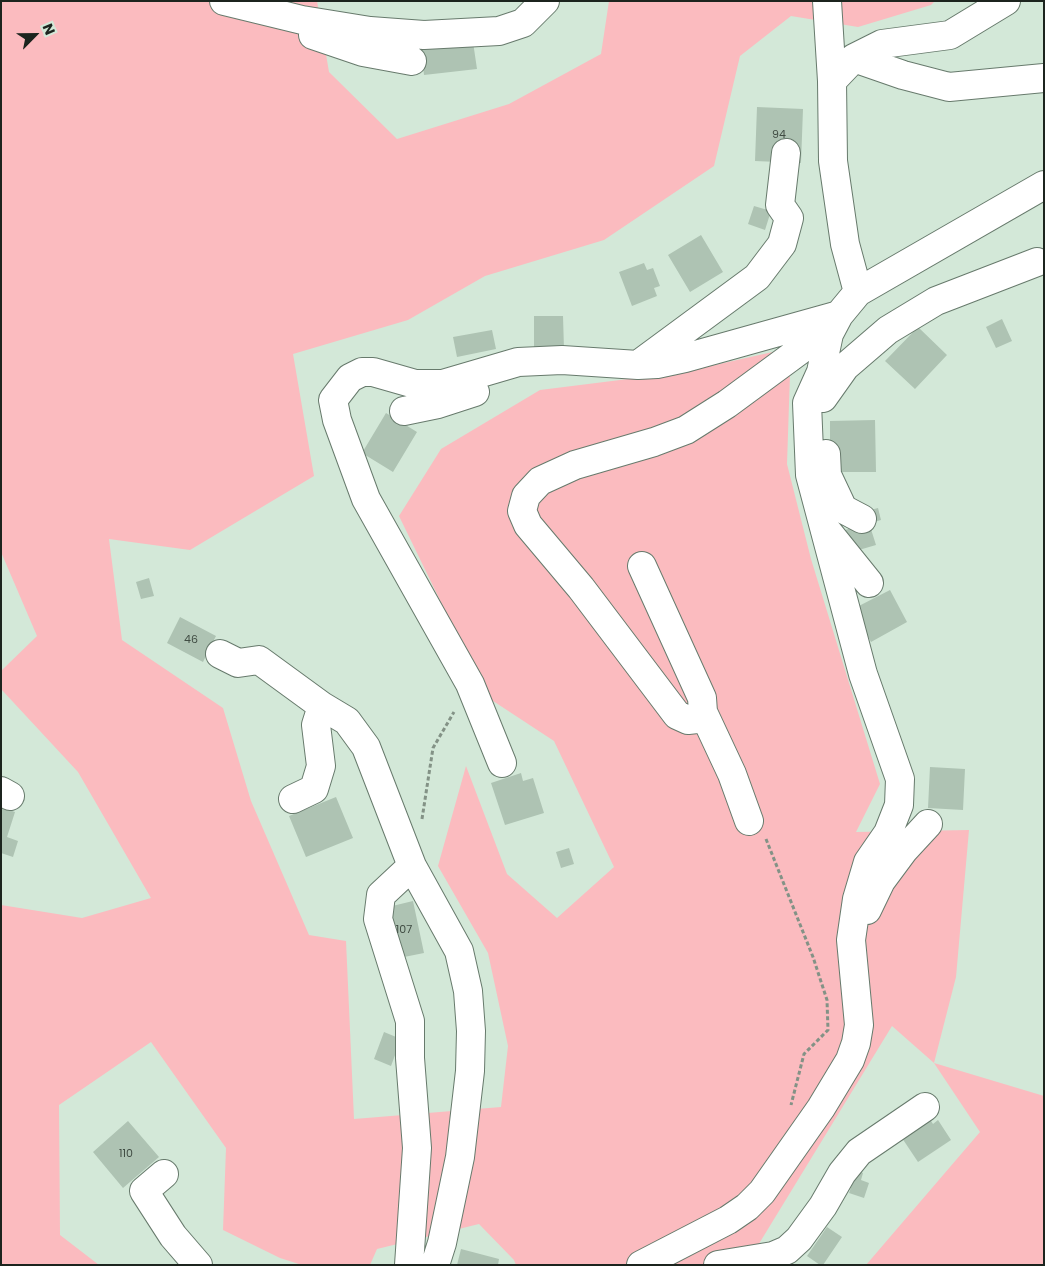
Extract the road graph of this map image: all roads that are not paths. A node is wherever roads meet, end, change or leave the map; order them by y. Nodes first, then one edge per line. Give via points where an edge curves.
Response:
1 (545, 1) edge
2 (827, 1) edge
3 (1006, 1) edge
4 (237, 4) edge
5 (854, 58) junction
6 (412, 61) dead end
7 (1044, 78) edge
8 (832, 81) junction
9 (786, 153) dead end
10 (1044, 185) edge
11 (1037, 262) dead end
12 (858, 292) junction
13 (834, 324) junction
14 (562, 360) junction
15 (638, 366) junction
16 (822, 385) junction
17 (404, 411) dead end
18 (862, 520) dead end
19 (824, 527) junction
20 (642, 566) dead end
21 (869, 583) dead end
22 (220, 654) dead end
23 (322, 706) junction
24 (703, 712) junction
25 (502, 763) dead end
26 (293, 799) dead end
27 (749, 821) road end
28 (928, 824) dead end
29 (412, 866) junction
30 (853, 966) junction
31 (925, 1107) dead end
32 (164, 1174) dead end
33 (198, 1265) edge
34 (408, 1265) edge
35 (435, 1265) edge
36 (641, 1265) edge
37 (718, 1265) edge

1 - 4 street via 523,23 499,31 424,35 360,30
2 - 8 street
3 - 5 street via 950,35 882,44
4 - 6 street via 362,52
5 - 7 street via 903,76 949,87
5 - 8 street
8 - 12 street via 833,161 844,244
9 - 15 street via 780,205 789,218 782,244 757,277
10 - 12 street
11 - 16 street via 936,301 888,330
12 - 13 street
13 - 15 street
13 - 16 street
13 - 24 street via 727,404 686,430 575,465 540,481 526,496 522,511 528,525 582,588 677,715 688,720 697,719
14 - 15 street
14 - 17 street via 517,371 471,394
14 - 25 street via 518,362 444,384 415,384 362,372 350,378 333,400 337,420 366,499 470,684
16 - 18 street via 827,475 843,509
16 - 19 street via 807,403 810,475
19 - 21 street
19 - 30 street via 863,674 900,779 899,805 888,833 868,862 857,899 851,940
20 - 24 street via 702,698
22 - 23 street via 238,663 259,660
23 - 26 street via 316,726 321,766 314,790
23 - 29 street via 347,721 366,747
24 - 27 street via 732,774
28 - 30 street via 904,850 868,904
29 - 34 street via 381,895 378,919 410,1021 418,1148
29 - 35 street via 459,951 468,991 471,1030 470,1071 460,1157
30 - 36 street via 859,1025 850,1060 762,1192 728,1220
31 - 37 street via 859,1152 842,1172 799,1239 787,1250 773,1256
32 - 33 street via 144,1191 173,1236

